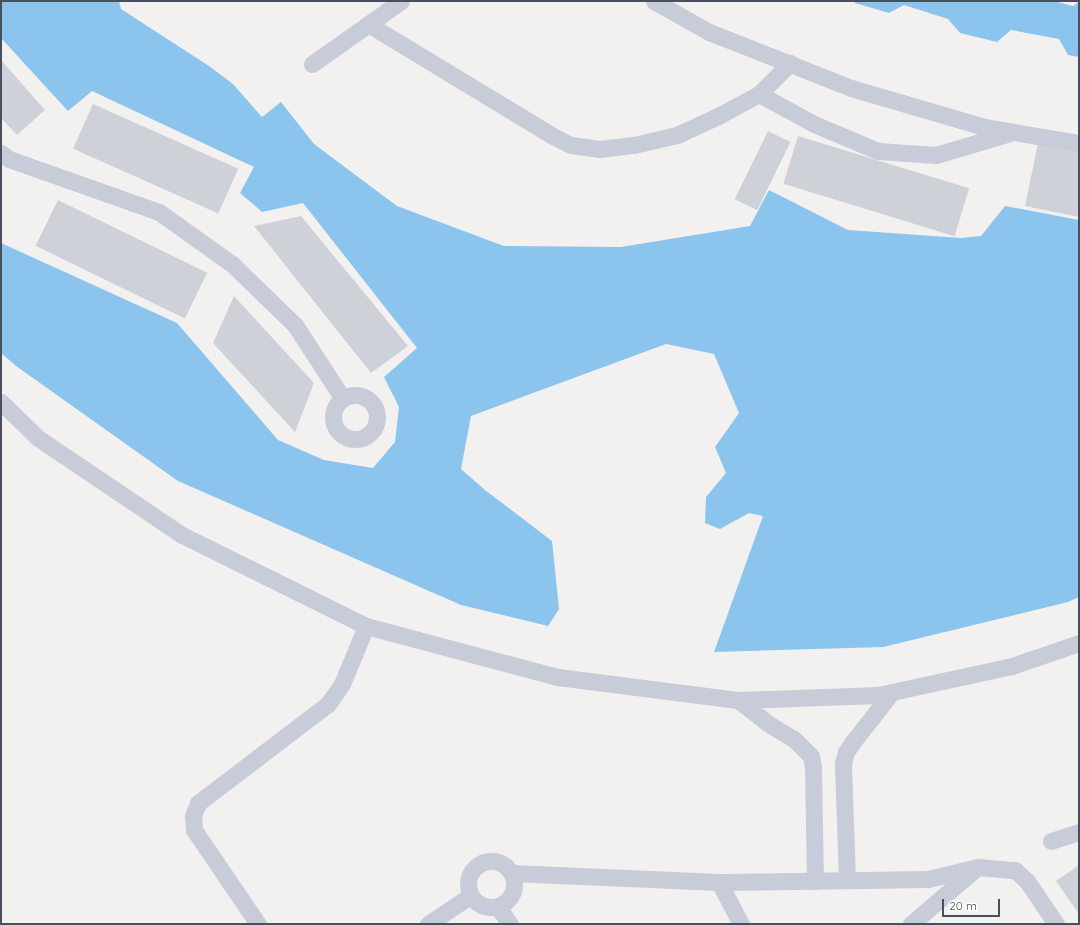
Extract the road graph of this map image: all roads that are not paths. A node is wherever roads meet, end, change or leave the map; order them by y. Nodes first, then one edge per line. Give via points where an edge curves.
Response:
1 (401, 1) edge
2 (654, 1) edge
3 (368, 24) junction
4 (790, 63) junction
5 (312, 64) dead end
6 (759, 94) junction
7 (1014, 132) junction
8 (1079, 142) edge
9 (1, 153) edge
10 (342, 397) dead end
11 (1, 402) edge
12 (366, 626) junction
13 (1079, 643) edge
14 (892, 692) junction
15 (738, 700) junction
16 (1079, 832) edge
17 (1051, 841) dead end
18 (978, 867) junction
19 (512, 873) junction
20 (847, 880) junction
21 (816, 881) junction
22 (719, 882) junction
23 (470, 896) junction
24 (498, 907) junction
25 (258, 924) edge
26 (428, 924) edge
27 (510, 924) edge
28 (741, 924) edge
29 (910, 924) edge
30 (1056, 924) edge

1 - 3 street
2 - 4 street via 709,32
3 - 5 street
3 - 6 street via 571,145 600,149 634,146 677,135
4 - 6 street
4 - 7 street via 851,88 984,127
6 - 7 street via 814,124 878,151 936,155
7 - 8 street
9 - 10 street via 9,159 160,212 232,264 295,325
11 - 12 street via 38,438 182,535
12 - 15 street via 558,677
12 - 25 street via 342,684 328,704 198,803 193,816 194,830
13 - 14 street via 1012,666
14 - 15 street via 878,695
14 - 20 street via 852,743 843,763
15 - 21 street via 767,724 794,739 811,756
16 - 17 street
18 - 20 street via 928,879
18 - 29 street
18 - 30 street via 1015,870 1027,881
19 - 22 street
19 - 23 street via 500,862 480,864 471,872 468,880
19 - 24 street via 514,881 511,897
20 - 21 street
21 - 22 street
22 - 28 street
23 - 24 street via 482,906
23 - 26 street
24 - 27 street

